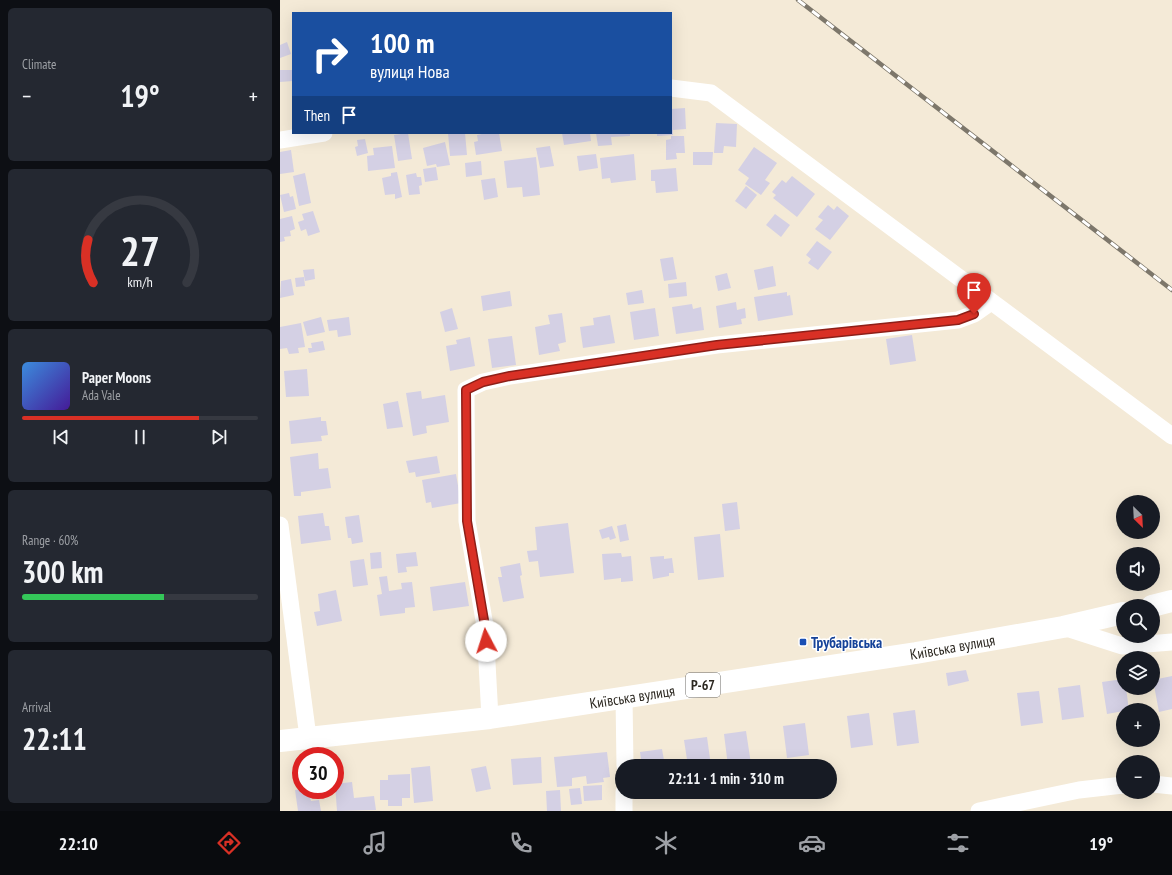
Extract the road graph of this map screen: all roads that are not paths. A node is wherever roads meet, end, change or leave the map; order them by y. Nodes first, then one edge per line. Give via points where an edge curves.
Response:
1 (672, 88) edge
2 (318, 134) edge
3 (280, 140) edge
4 (991, 302) junction
5 (1172, 436) edge
6 (280, 525) edge
7 (1172, 601) edge
8 (1160, 604) edge
9 (1116, 615) edge
10 (1063, 627) junction
11 (1172, 642) edge
12 (624, 697) junction
13 (490, 718) junction
14 (308, 738) junction
15 (280, 741) edge
16 (625, 759) edge
17 (1160, 785) edge
18 (1116, 786) edge
19 (1172, 786) edge
20 (624, 799) edge
21 (624, 811) edge
22 (979, 811) edge

1 - 4 street via 711,93
2 - 3 street
4 - 5 street
4 - 13 street via 974,314 958,320 710,346 510,376 483,382 466,390 467,521 485,626
6 - 14 street
7 - 8 main road
9 - 10 main road, Київська вулиця / Р-67
10 - 11 street via 1122,646
10 - 12 main road, Київська вулиця / Р-67 via 916,653
12 - 13 main road, Київська вулиця / Р-67
12 - 16 street
13 - 14 main road, Київська вулиця / Р-67
14 - 15 main road, Київська вулиця / Р-67
17 - 19 street
18 - 22 street via 1079,790
20 - 21 street

